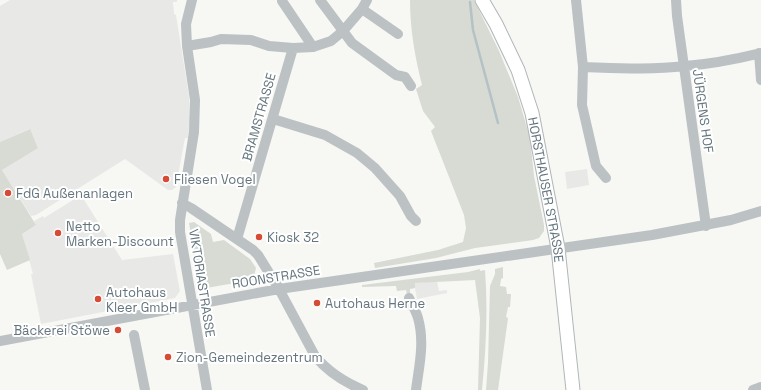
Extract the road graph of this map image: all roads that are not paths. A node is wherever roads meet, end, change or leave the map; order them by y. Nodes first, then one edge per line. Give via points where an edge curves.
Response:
1 (192, 0) edge
2 (320, 0) edge
3 (367, 0) edge
4 (482, 0) edge
5 (576, 0) edge
6 (676, 0) edge
7 (282, 1) dead end
8 (362, 9) junction
9 (343, 31) junction
10 (398, 34) dead end
11 (187, 46) junction
12 (313, 46) junction
13 (292, 48) junction
14 (760, 53) edge
15 (684, 66) junction
16 (583, 67) junction
17 (761, 80) edge
18 (411, 86) dead end
19 (273, 119) junction
20 (606, 178) dead end
21 (182, 203) junction
22 (761, 211) edge
23 (416, 221) dead end
24 (706, 226) junction
25 (237, 239) junction
26 (558, 248) junction
27 (278, 289) junction
28 (409, 298) dead end
29 (192, 304) junction
30 (134, 335) dead end
31 (0, 341) edge
32 (761, 387) edge
33 (146, 390) edge
34 (207, 390) edge
35 (363, 390) edge
36 (416, 390) edge
37 (573, 390) edge
38 (753, 390) edge

1 - 11 street, VIKTORIASTRASSE via 186,24
2 - 9 street
3 - 8 street
4 - 26 main road, HORSTHAUSER STRASSE via 518,70 532,113
5 - 16 street
6 - 15 street, JÜRGENS HOF
7 - 12 street
8 - 9 street
8 - 10 street
9 - 12 street via 331,40
9 - 18 street via 352,43 396,75 406,77
11 - 13 street via 221,39 251,40 269,46
11 - 21 street, VIKTORIASTRASSE via 195,100 194,132
12 - 13 street
13 - 19 street, BRAMSTRASSE
14 - 15 street
14 - 17 street
15 - 16 street
15 - 24 street, JÜRGENS HOF
16 - 20 street via 582,105 596,166
19 - 23 street via 326,135 357,153 375,168 400,196
19 - 25 street, BRAMSTRASSE
21 - 25 street
21 - 29 street, VIKTORIASTRASSE via 180,232
22 - 24 street, ROONSTRASSE
24 - 26 street, ROONSTRASSE
25 - 27 street via 254,250
26 - 27 street, ROONSTRASSE
26 - 37 main road, HORSTHAUSER STRASSE
27 - 29 street, ROONSTRASSE
27 - 35 street via 315,356 340,379
28 - 36 street via 418,318 422,351
29 - 31 street, ROONSTRASSE
29 - 34 street, VIKTORIASTRASSE
30 - 33 street
32 - 38 street

